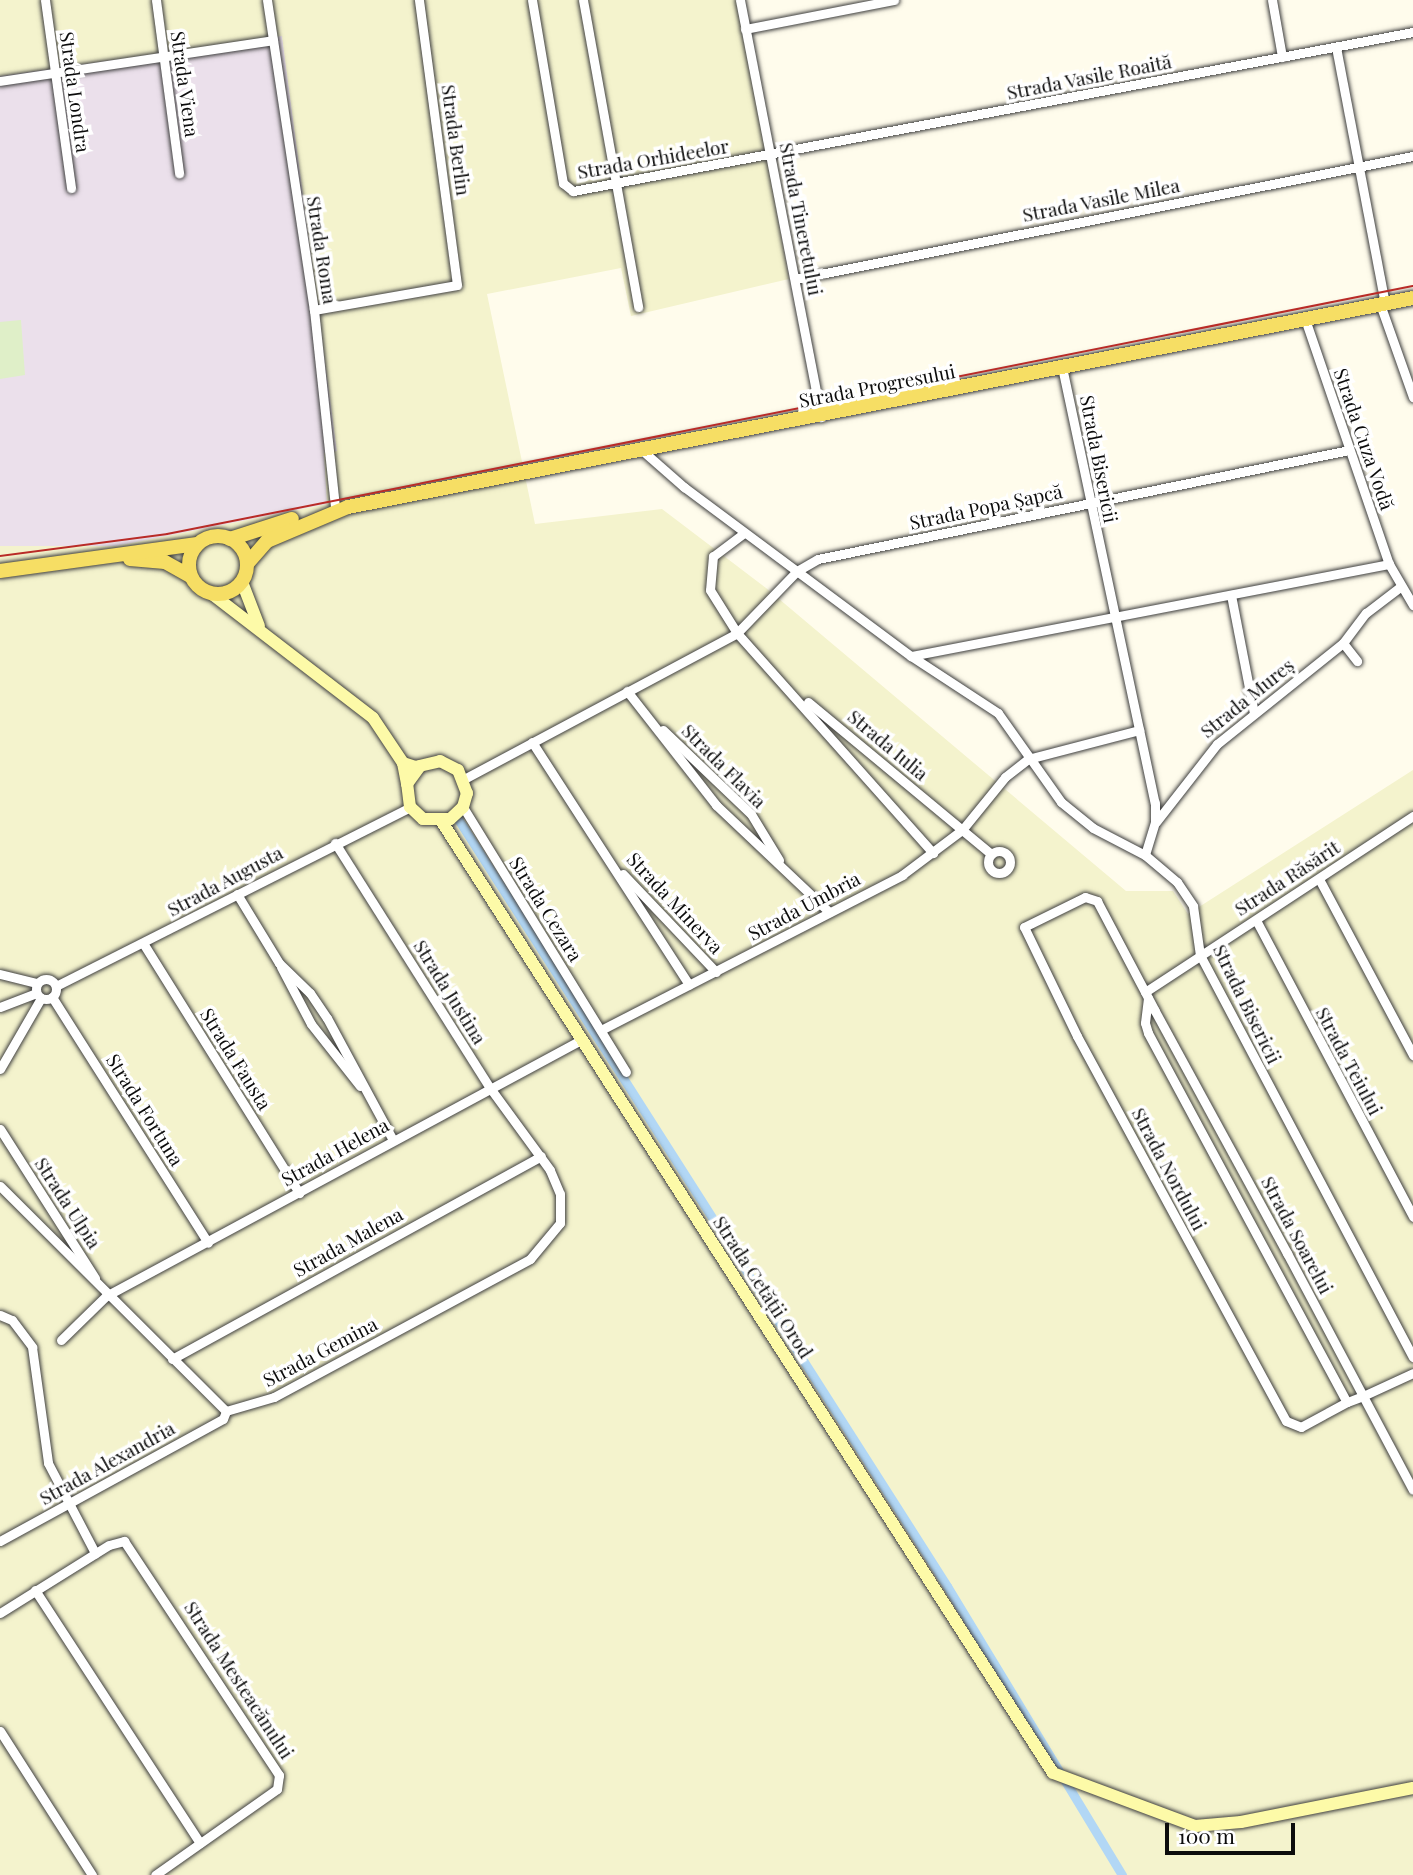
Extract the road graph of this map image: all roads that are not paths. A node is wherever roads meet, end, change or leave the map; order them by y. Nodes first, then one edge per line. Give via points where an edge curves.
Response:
1 (45, 0) edge
2 (156, 0) edge
3 (268, 0) edge
4 (419, 0) edge
5 (532, 0) edge
6 (583, 0) edge
7 (740, 0) edge
8 (894, 0) edge
9 (1272, 0) edge
10 (745, 29) junction
11 (1413, 32) edge
12 (273, 40) junction
13 (1336, 47) junction
14 (164, 57) junction
15 (1282, 57) junction
16 (55, 73) junction
17 (0, 82) edge
18 (771, 156) junction
19 (1413, 156) edge
20 (1360, 165) junction
21 (179, 173) dead end
22 (617, 183) junction
23 (71, 188) dead end
24 (795, 279) junction
25 (1413, 298) edge
26 (1383, 303) junction
27 (638, 307) dead end
28 (314, 310) junction
29 (1305, 319) junction
30 (1062, 367) junction
31 (1413, 397) edge
32 (821, 417) junction
33 (1349, 450) junction
34 (643, 451) junction
35 (1089, 503) junction
36 (342, 507) junction
37 (744, 533) junction
38 (230, 539) junction
39 (197, 544) junction
40 (111, 556) junction
41 (247, 564) junction
42 (1389, 564) junction
43 (0, 571) edge
44 (797, 571) junction
45 (190, 576) junction
46 (242, 582) junction
47 (1400, 587) junction
48 (212, 594) junction
49 (1231, 595) junction
50 (1413, 605) edge
51 (1113, 618) junction
52 (259, 626) junction
53 (737, 633) junction
54 (1343, 643) junction
55 (911, 656) junction
56 (1357, 661) dead end
57 (790, 688) junction
58 (627, 691) junction
59 (1254, 713) junction
60 (659, 727) junction
61 (1139, 730) junction
62 (532, 742) junction
63 (1028, 759) junction
64 (403, 763) junction
65 (420, 766) junction
66 (464, 779) junction
67 (407, 784) junction
68 (410, 807) junction
69 (463, 807) junction
70 (1413, 816) edge
71 (442, 821) junction
72 (1155, 822) junction
73 (962, 830) junction
74 (335, 843) junction
75 (933, 853) junction
76 (991, 854) dead end
77 (1145, 855) junction
78 (608, 858) junction
79 (783, 867) junction
80 (1319, 878) junction
81 (237, 894) junction
82 (1097, 901) joint
83 (829, 912) junction
84 (1256, 919) junction
85 (142, 943) junction
86 (1200, 955) junction
87 (279, 962) junction
88 (716, 972) junction
89 (0, 974) edge
90 (689, 985) junction
91 (55, 986) junction
92 (38, 991) junction
93 (1146, 995) junction
94 (52, 997) junction
95 (0, 1007) edge
96 (601, 1030) junction
97 (581, 1040) junction
98 (1413, 1055) edge
99 (0, 1069) edge
100 (626, 1073) dead end
101 (361, 1088) junction
102 (490, 1088) junction
103 (0, 1129) edge
104 (393, 1140) junction
105 (541, 1156) junction
106 (0, 1186) edge
107 (299, 1192) junction
108 (1413, 1217) edge
109 (208, 1242) junction
110 (1287, 1253) junction
111 (1272, 1262) junction
112 (106, 1296) junction
113 (0, 1315) edge
114 (61, 1340) dead end
115 (1413, 1357) edge
116 (172, 1359) junction
117 (1413, 1373) edge
118 (1363, 1396) junction
119 (1347, 1402) junction
120 (226, 1411) junction
121 (1413, 1490) edge
122 (69, 1503) junction
123 (0, 1541) edge
124 (95, 1553) junction
125 (35, 1590) junction
126 (0, 1613) edge
127 (0, 1731) edge
128 (1413, 1788) edge
129 (200, 1843) junction
130 (92, 1875) edge
131 (155, 1875) edge

1 - 16 street, Strada Londra
2 - 14 street, Strada Viena
3 - 12 street, Strada Roma
4 - 28 street, Strada Berlin via 457,285
5 - 22 street, Strada Orhideelor via 563,183 573,191
6 - 22 street
7 - 10 street, Strada Tineretului
8 - 10 street
9 - 15 street
10 - 18 street, Strada Tineretului
11 - 13 street, Strada Vasile Roaită
12 - 14 street
12 - 28 street, Strada Roma
13 - 15 street, Strada Vasile Roaită
13 - 20 street
14 - 16 street
14 - 21 street, Strada Viena
15 - 18 street, Strada Vasile Roaită
16 - 17 street
16 - 23 street, Strada Londra
18 - 22 street, Strada Orhideelor
18 - 24 street, Strada Tineretului
19 - 20 street, Strada Vasile Milea
20 - 24 street, Strada Vasile Milea
20 - 26 street
22 - 27 street
24 - 32 street, Strada Tineretului
25 - 26 main road, Strada Progresului
26 - 29 main road, Strada Progresului
26 - 31 street
28 - 36 street, Strada Roma
29 - 30 main road, Strada Progresului
29 - 33 street, Strada Cuza Vodă
30 - 32 main road, Strada Progresului
30 - 35 street, Strada Bisericii
32 - 34 main road, Strada Progresului
33 - 35 street, Strada Popa Șapcă
33 - 42 street, Strada Cuza Vodă
34 - 36 main road, Strada Progresului
34 - 37 street
35 - 44 street, Strada Popa Șapcă via 818,559
35 - 51 street, Strada Bisericii
36 - 38 main road, Strada Progresului
36 - 41 main road, Strada Progresului via 267,541
37 - 44 street
37 - 53 street, Strada Iulia via 713,556 708,579
38 - 39 main road via 213,536
38 - 41 main road via 240,547
39 - 40 main road
39 - 45 main road via 189,559
40 - 43 main road
40 - 45 main road via 165,562
41 - 46 main road
42 - 47 street, Strada Cuza Vodă
42 - 49 street
44 - 53 street
44 - 55 street
45 - 48 main road via 199,588
46 - 48 main road via 228,593
46 - 52 street
47 - 50 street, Strada Cuza Vodă
47 - 54 street, Strada Mureș via 1366,612
48 - 52 street
49 - 51 street
49 - 59 street
51 - 55 street
51 - 61 street, Strada Bisericii
52 - 64 street via 373,718
53 - 57 street, Strada Iulia
53 - 58 street
54 - 56 street
54 - 59 street, Strada Mureș
55 - 63 street via 998,713
57 - 73 street, Strada Iulia
57 - 75 street, Strada Iulia
58 - 60 street, Strada Flavia
58 - 62 street
59 - 72 street, Strada Mureș via 1203,758
60 - 79 street, Strada Flavia via 716,805
60 - 79 street, Strada Flavia via 751,814
61 - 63 street
61 - 72 street, Strada Bisericii
62 - 66 street
62 - 78 street, Strada Minerva
63 - 73 street, Strada Umbria via 1004,778
63 - 77 street via 1048,788 1083,821
64 - 65 street
64 - 67 street
65 - 66 street via 450,764
65 - 67 street
66 - 69 street
67 - 68 street
68 - 71 street via 423,819
68 - 74 street, Strada Augusta
69 - 71 street
69 - 96 street, Strada Cezara
70 - 80 street, Strada Răsărit
71 - 97 street, Strada Cetății Orod
72 - 77 street, Strada Bisericii
73 - 75 street, Strada Umbria
73 - 76 street, Strada Iulia
74 - 81 street, Strada Augusta
74 - 102 street, Strada Justina
75 - 83 street, Strada Umbria via 902,875
77 - 86 street, Strada Bisericii via 1169,873 1193,906
78 - 88 street, Strada Minerva
78 - 90 street, Strada Minerva
79 - 83 street, Strada Flavia
80 - 84 street, Strada Răsărit
80 - 98 street
81 - 85 street, Strada Augusta
81 - 87 street
82 - 93 street, Strada Soarelui
82 - 119 street, Strada Nordului via 1085,897 1024,927 1023,933 1280,1413 1293,1426 1301,1427
83 - 88 street, Strada Umbria
84 - 86 street, Strada Răsărit
84 - 108 street, Strada Teiului
85 - 91 street, Strada Augusta
85 - 107 street, Strada Fausta
86 - 93 street, Strada Răsărit
86 - 115 street, Strada Bisericii
87 - 101 street via 311,1024
87 - 101 street via 327,1018
88 - 90 street, Strada Umbria
89 - 92 street
90 - 96 street
91 - 92 street via 47,979
91 - 94 street
92 - 94 street
92 - 95 street
92 - 99 street
93 - 110 street, Strada Soarelui
93 - 111 street, Strada Soarelui via 1148,1032
94 - 109 street, Strada Fortuna
96 - 100 street, Strada Cezara
97 - 102 street, Strada Helena
97 - 128 street, Strada Cetății Orod via 1053,1773 1195,1826 1211,1827
101 - 104 street
102 - 104 street, Strada Helena
102 - 105 street, Strada Justina
103 - 112 street, Strada Ulpia
104 - 107 street, Strada Helena
105 - 116 street, Strada Malena
105 - 120 street, Strada Gemina via 562,1206 560,1223 540,1251 274,1397
106 - 112 street
107 - 109 street, Strada Helena
109 - 112 street, Strada Helena
110 - 111 street
110 - 118 street, Strada Soarelui
111 - 119 street, Strada Soarelui
112 - 114 street, Strada Helena
112 - 116 street
113 - 122 street via 12,1320 32,1347 46,1456
116 - 120 street
117 - 118 street, Strada Nordului
118 - 119 street, Strada Nordului
118 - 121 street, Strada Soarelui
120 - 122 street, Strada Alexandria via 223,1419
122 - 123 street, Strada Alexandria
122 - 124 street
124 - 125 street
124 - 129 street, Strada Mesteacănului via 114,1542 128,1544 282,1780 277,1789
125 - 126 street
125 - 129 street
127 - 130 street
129 - 131 street

